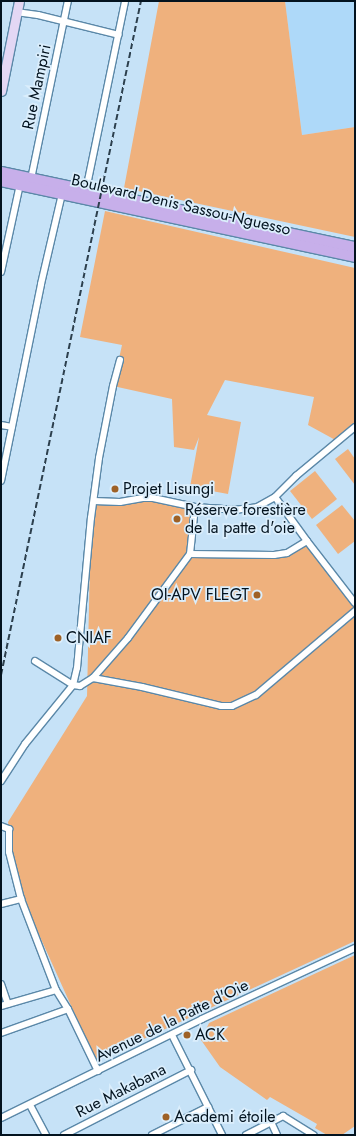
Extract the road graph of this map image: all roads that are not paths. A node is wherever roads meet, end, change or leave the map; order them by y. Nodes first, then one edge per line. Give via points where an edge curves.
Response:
1 (19, 1) edge
2 (68, 1) edge
3 (126, 1) edge
4 (16, 12) junction
5 (64, 22) junction
6 (119, 35) junction
7 (1, 91) edge
8 (1, 172) edge
9 (31, 179) junction
10 (1, 181) edge
11 (20, 184) junction
12 (86, 190) junction
13 (62, 194) junction
14 (355, 247) edge
15 (355, 257) edge
16 (1, 272) edge
17 (120, 360) dead end
18 (1, 425) edge
19 (12, 427) junction
20 (355, 427) edge
21 (1, 481) edge
22 (275, 497) junction
23 (94, 501) junction
24 (195, 507) junction
25 (307, 542) junction
26 (190, 554) junction
27 (355, 603) edge
28 (355, 611) edge
29 (35, 661) dead end
30 (93, 678) junction
31 (73, 685) junction
32 (1, 781) edge
33 (1, 826) edge
34 (21, 899) junction
35 (1, 904) edge
36 (355, 948) edge
37 (1, 984) edge
38 (56, 990) junction
39 (4, 1005) edge
40 (68, 1009) junction
41 (1, 1033) edge
42 (172, 1035) junction
43 (191, 1070) junction
44 (98, 1071) junction
45 (30, 1105) junction
46 (208, 1107) junction
47 (1, 1118) edge
48 (270, 1122) junction
49 (46, 1135) edge
50 (64, 1135) edge
51 (152, 1135) edge
52 (222, 1135) edge
53 (246, 1135) edge
54 (277, 1135) edge
55 (314, 1135) edge

1 - 4 main road
2 - 5 street, Rue Mampiri
3 - 6 street
4 - 5 street
4 - 7 main road
5 - 6 street
5 - 9 street, Rue Mampiri
6 - 12 street
8 - 9 main road, Boulevard Denis Sassou-Nguesso
9 - 12 main road, Boulevard Denis Sassou-Nguesso
10 - 11 main road, Boulevard Denis Sassou-Nguesso
11 - 13 main road, Boulevard Denis Sassou-Nguesso
11 - 16 street
12 - 14 main road, Boulevard Denis Sassou-Nguesso
13 - 15 main road, Boulevard Denis Sassou-Nguesso
13 - 19 street
17 - 23 street via 113,386
18 - 19 street
19 - 21 street
20 - 22 street
22 - 24 street via 265,504 247,509
22 - 25 street
23 - 24 street via 120,502 153,498
23 - 31 street via 77,668
24 - 26 street
25 - 26 street via 287,553 274,555
25 - 27 street
26 - 30 street via 128,638
28 - 30 street via 256,695 232,706 221,706
29 - 31 street
30 - 31 street via 80,686
31 - 32 street via 25,744
33 - 34 street via 7,826 9,829 9,852
34 - 35 street
34 - 38 street
36 - 42 street, Avenue de la Patte d'Oie
37 - 39 street
38 - 39 street
38 - 40 street
40 - 41 street
40 - 44 street
42 - 43 street
42 - 44 street, Avenue de la Patte d'Oie
43 - 46 street
43 - 50 street, Rue Makabana
44 - 45 street, Avenue de la Patte d'Oie
45 - 47 street, Avenue de la Patte d'Oie
45 - 49 street
46 - 51 street
46 - 52 street
48 - 53 street
48 - 54 street
48 - 55 street via 283,1116

